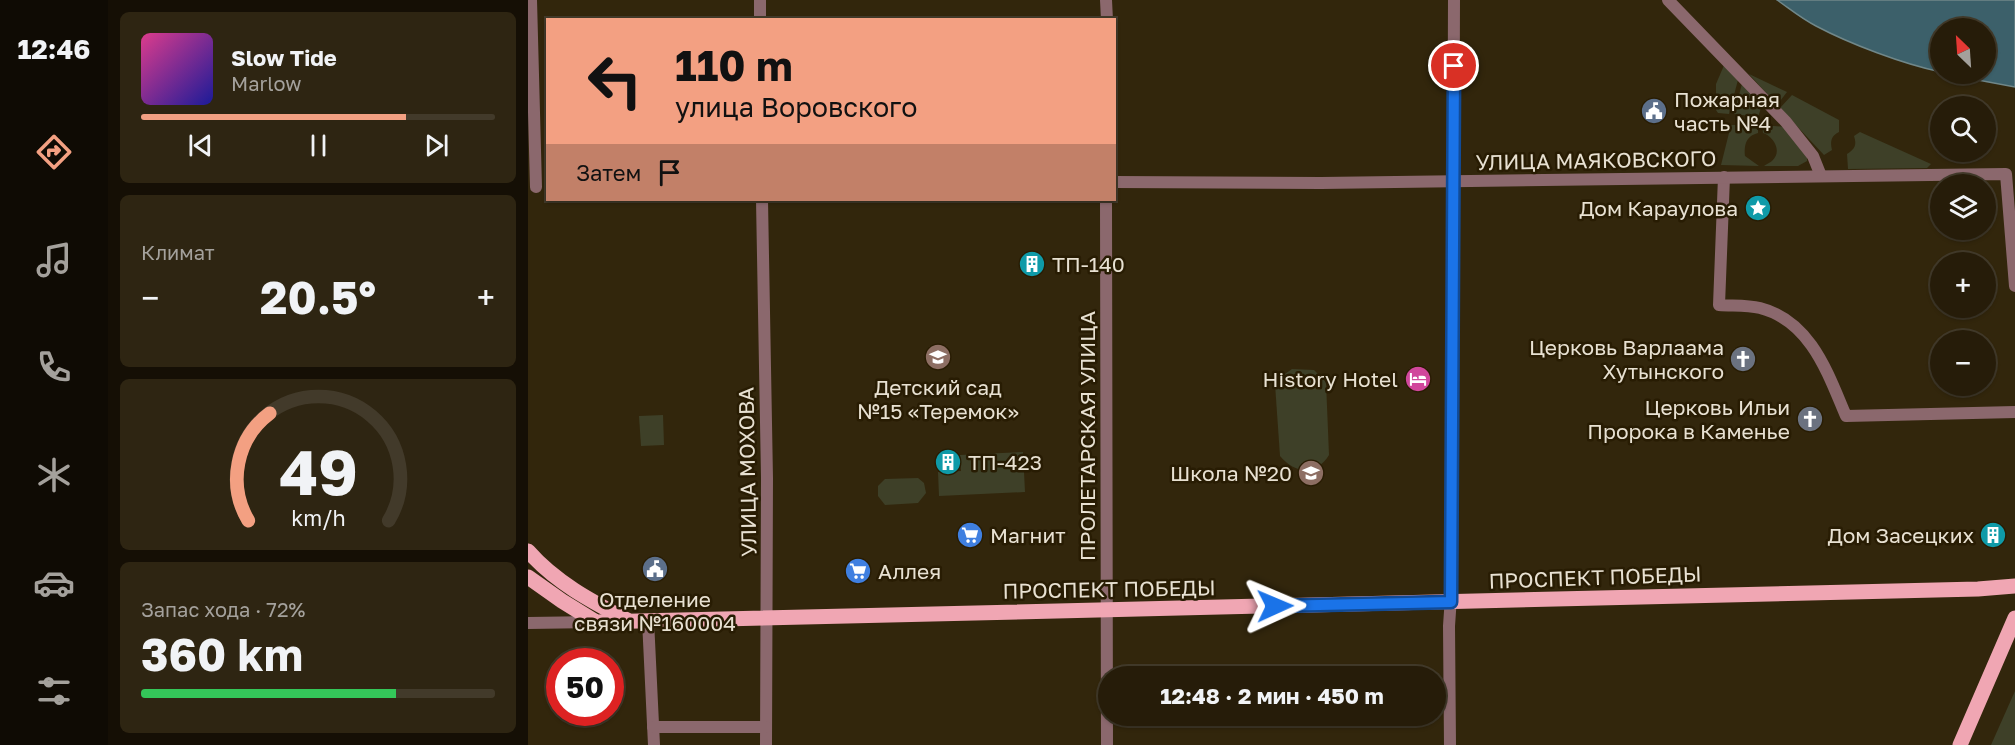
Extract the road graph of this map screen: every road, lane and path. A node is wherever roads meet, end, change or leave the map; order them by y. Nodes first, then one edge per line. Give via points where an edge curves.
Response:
1 (531, 0) edge
2 (760, 0) edge
3 (1106, 0) edge
4 (1454, 0) edge
5 (1668, 0) edge
6 (760, 18) edge
7 (1107, 18) edge
8 (1821, 176) junction
9 (1724, 177) junction
10 (1454, 181) junction
11 (1116, 182) edge
12 (537, 187) edge
13 (762, 201) edge
14 (1106, 201) edge
15 (2015, 286) edge
16 (2015, 412) edge
17 (528, 551) edge
18 (528, 577) edge
19 (2015, 586) edge
20 (1451, 602) junction
21 (1107, 609) junction
22 (768, 616) junction
23 (2015, 618) edge
24 (627, 620) junction
25 (648, 620) junction
26 (596, 622) junction
27 (528, 623) edge
28 (653, 727) junction
29 (766, 727) junction
30 (654, 745) edge
31 (766, 745) edge
32 (1107, 745) edge
33 (1450, 745) edge
34 (1960, 745) edge

1 - 12 street
2 - 6 street
3 - 7 street
4 - 10 street
5 - 8 street via 1786,122 1813,156
8 - 9 street, УЛИЦА МАЯКОВСКОГО
8 - 15 street, УЛИЦА МАЯКОВСКОГО via 2006,174
9 - 10 street, УЛИЦА МАЯКОВСКОГО
9 - 16 street via 1719,305 1767,310 1808,339 1846,416
10 - 11 street, УЛИЦА МАЯКОВСКОГО
10 - 20 street
13 - 22 street, УЛИЦА МОХОВА
14 - 21 street, ПРОЛЕТАРСКАЯ УЛИЦА
17 - 24 main road via 561,581
18 - 26 main road
19 - 20 main road, ПРОСПЕКТ ПОБЕДЫ
20 - 21 main road, ПРОСПЕКТ ПОБЕДЫ
20 - 33 street
21 - 22 main road, ПРОСПЕКТ ПОБЕДЫ
21 - 32 street, ПРОЛЕТАРСКАЯ УЛИЦА
22 - 25 main road, ПРОСПЕКТ ПОБЕДЫ
22 - 29 street, УЛИЦА МОХОВА
23 - 34 main road
24 - 25 main road, ПРОСПЕКТ ПОБЕДЫ
24 - 26 main road, ПРОСПЕКТ ПОБЕДЫ
25 - 28 street
26 - 27 street, ПРОСПЕКТ ПОБЕДЫ
28 - 29 street
28 - 30 street
29 - 31 street, УЛИЦА МОХОВА

